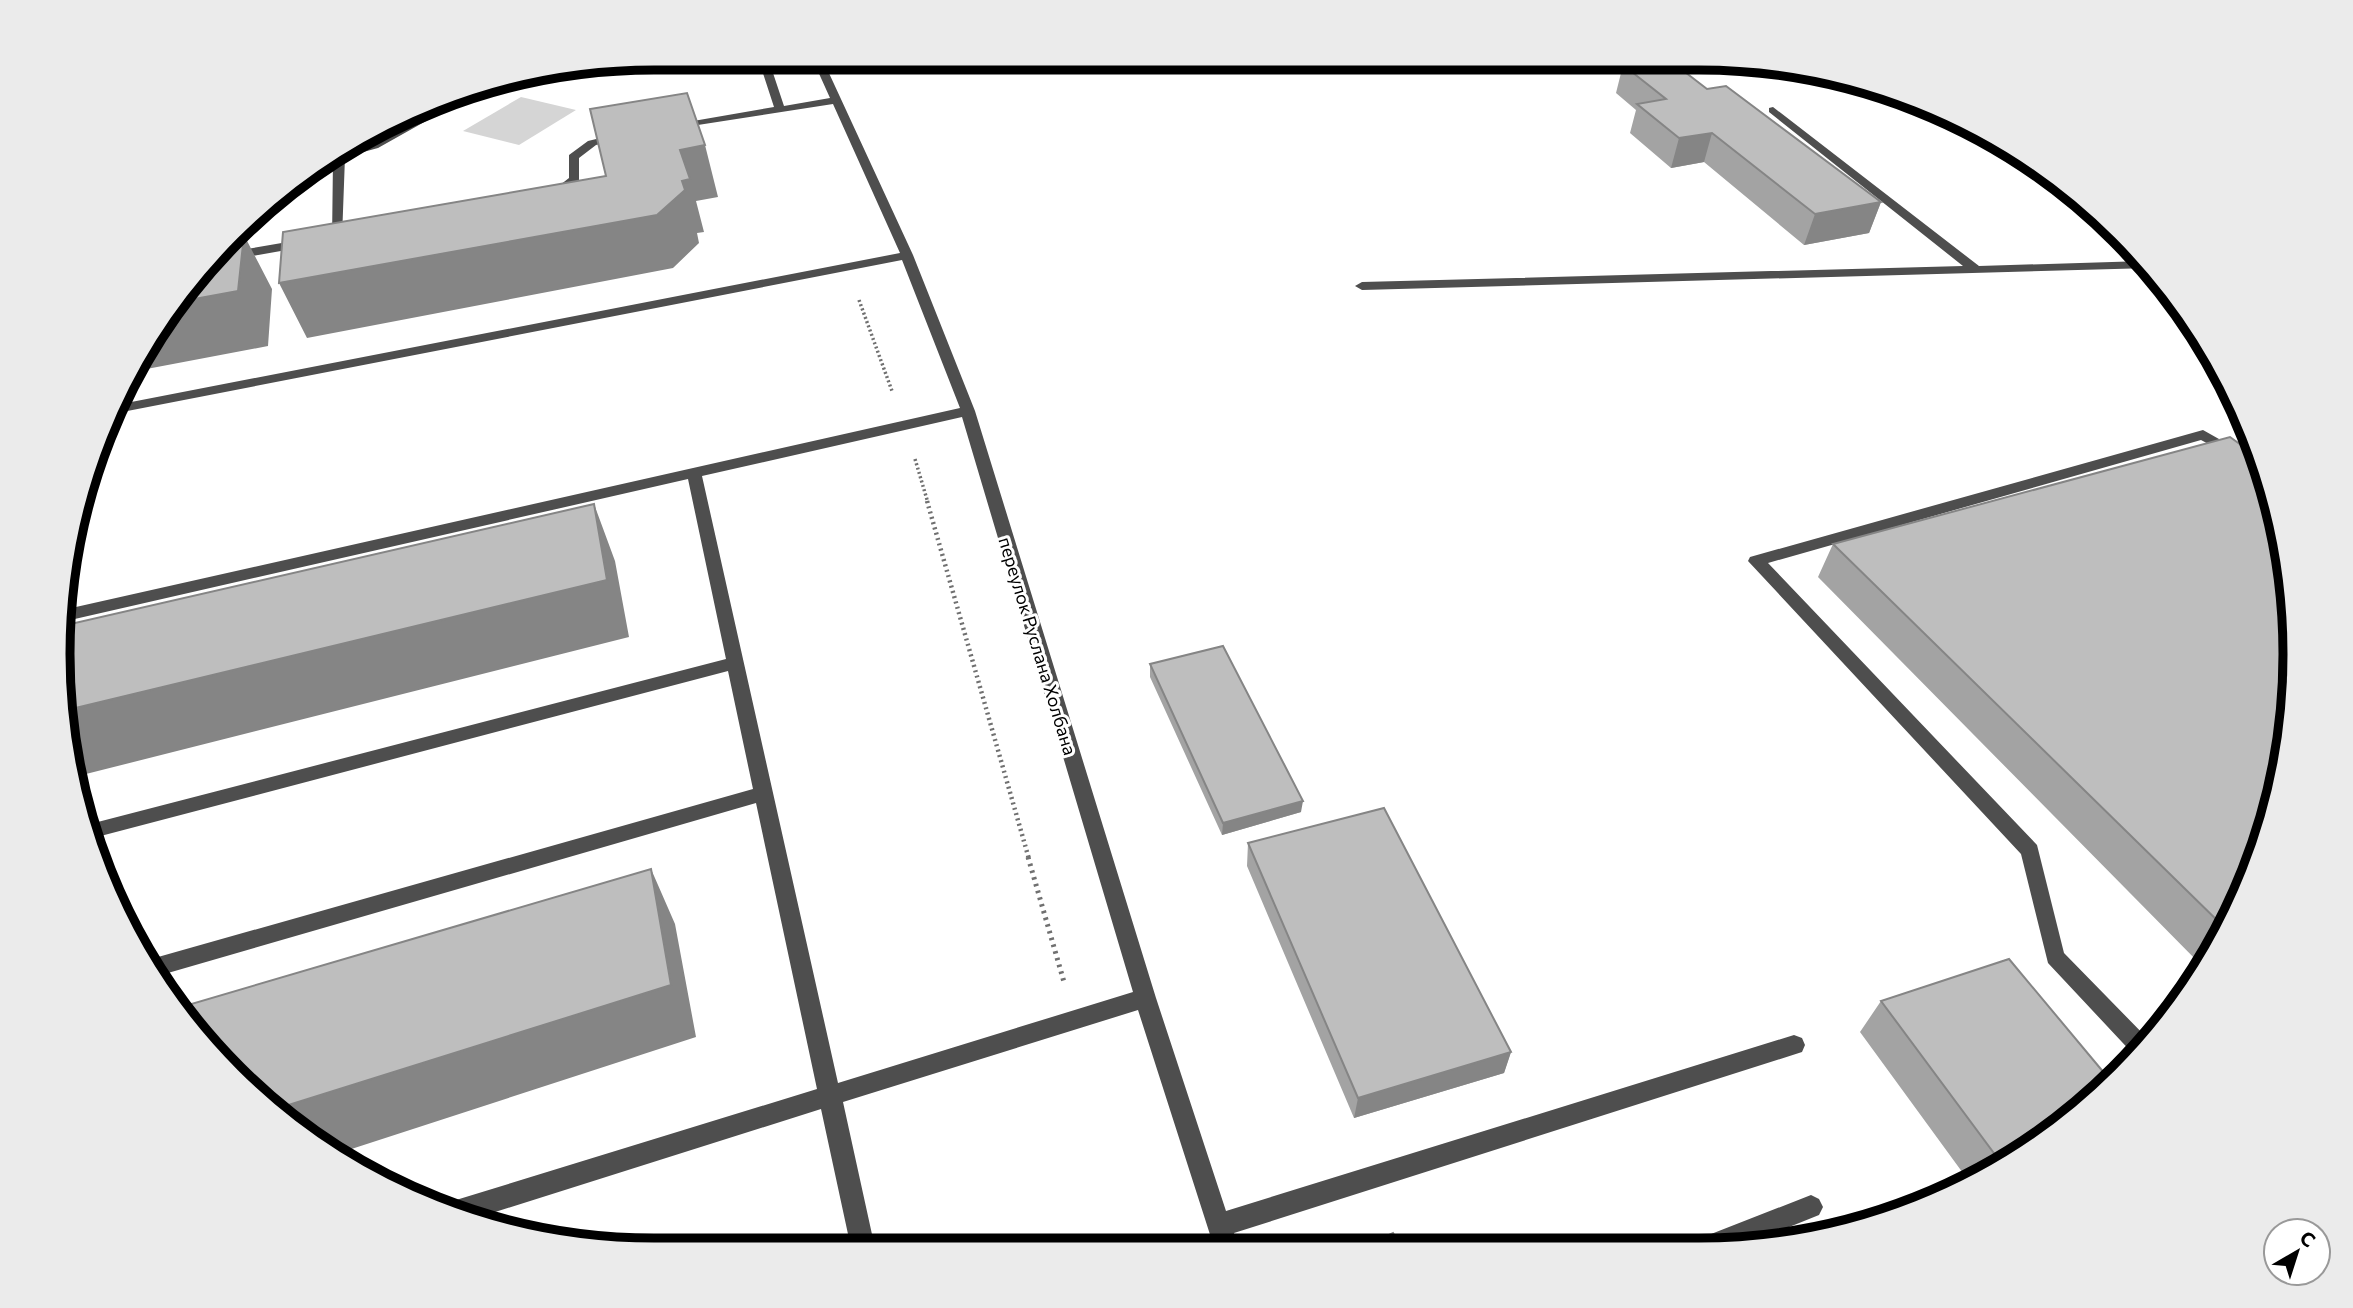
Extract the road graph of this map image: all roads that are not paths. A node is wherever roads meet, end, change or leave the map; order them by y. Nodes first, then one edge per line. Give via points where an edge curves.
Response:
1 (766, 70) edge
2 (823, 70) edge
3 (837, 100) junction
4 (780, 110) junction
5 (1773, 110) dead end
6 (432, 113) edge
7 (662, 130) edge
8 (635, 134) edge
9 (358, 150) edge
10 (338, 163) edge
11 (544, 200) edge
12 (907, 255) junction
13 (226, 257) edge
14 (2135, 265) edge
15 (1976, 270) junction
16 (1362, 286) dead end
17 (125, 408) edge
18 (968, 411) junction
19 (2248, 459) edge
20 (694, 473) junction
21 (71, 614) edge
22 (735, 663) junction
23 (764, 793) junction
24 (97, 829) edge
25 (160, 966) edge
26 (1145, 998) junction
27 (2136, 1041) edge
28 (1794, 1045) dead end
29 (830, 1096) junction
30 (1811, 1207) dead end
31 (469, 1208) edge
32 (1223, 1236) edge
33 (1735, 1237) edge
34 (861, 1238) edge

1 - 4 street
2 - 3 street, переулок Руслана Холбана
3 - 4 street
3 - 12 street, переулок Руслана Холбана
4 - 7 street
5 - 15 street
6 - 9 street
8 - 11 street via 581,149 573,157 575,179
10 - 13 street via 343,237
12 - 17 street
12 - 18 street, переулок Руслана Холбана
14 - 15 street
15 - 16 street
18 - 20 street
18 - 26 street, переулок Руслана Холбана
19 - 27 street via 2203,435 1756,561 2030,851 2055,957
20 - 21 street
20 - 22 street
22 - 23 street
22 - 24 street
23 - 25 street
23 - 29 street
26 - 29 street
26 - 32 street, переулок Руслана Холбана
28 - 32 street
29 - 31 street
29 - 34 street
30 - 33 street

